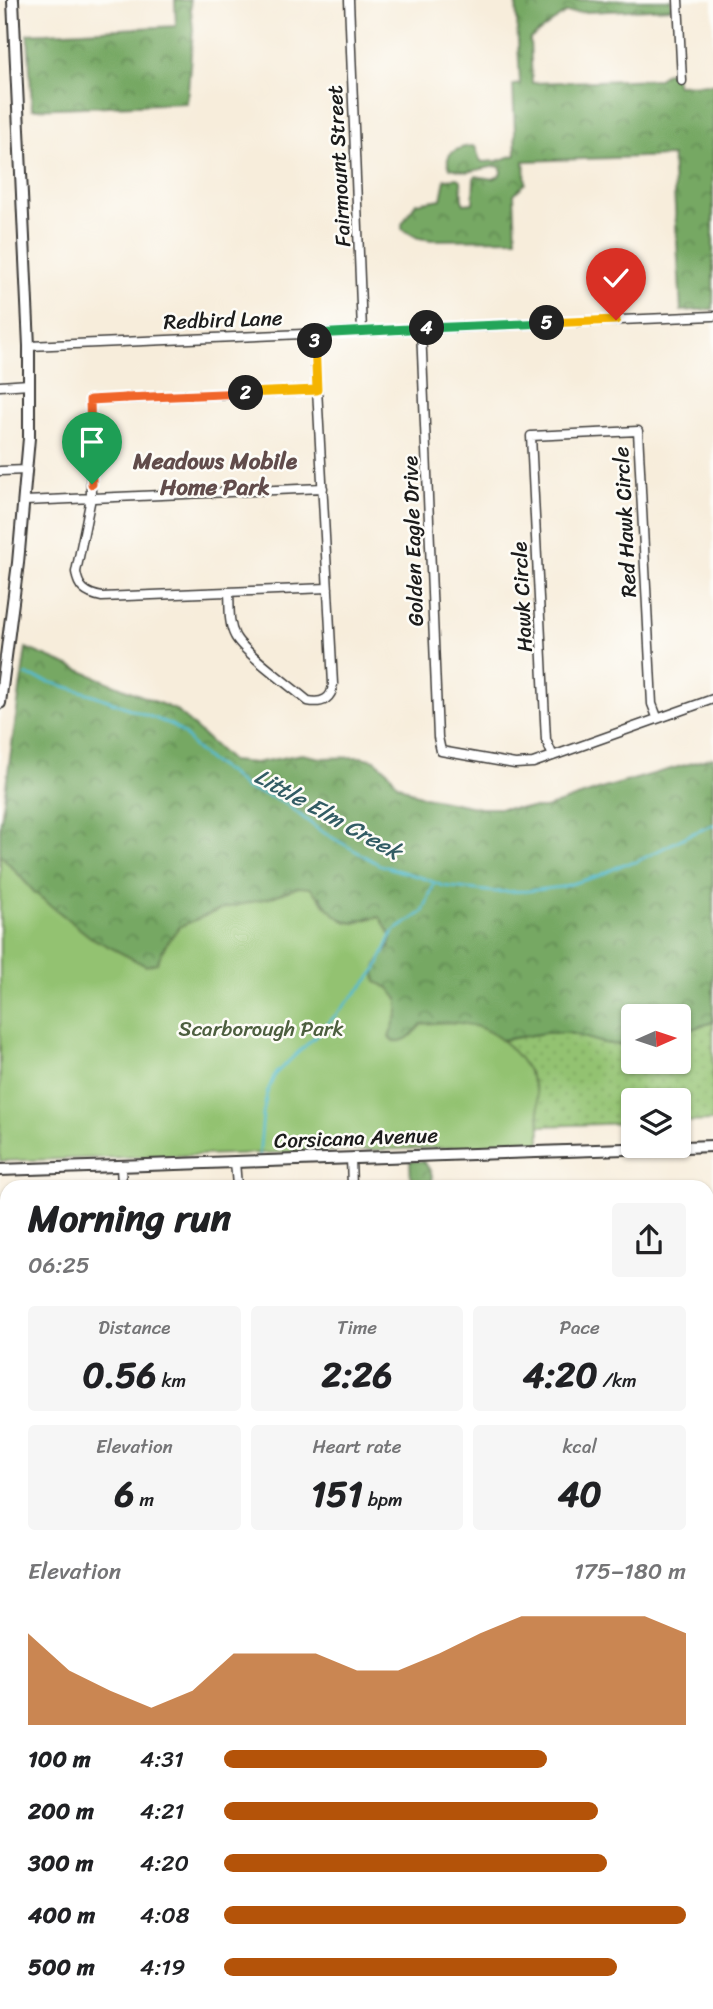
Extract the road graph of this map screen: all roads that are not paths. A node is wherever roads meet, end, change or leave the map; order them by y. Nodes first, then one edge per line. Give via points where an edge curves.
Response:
1 (13, 0) edge
2 (349, 0) edge
3 (678, 0) edge
4 (682, 81) dead end
5 (713, 316) edge
6 (421, 329) junction
7 (362, 331) junction
8 (314, 334) junction
9 (29, 346) junction
10 (29, 384) junction
11 (0, 386) edge
12 (317, 390) junction
13 (531, 436) joint
14 (27, 470) junction
15 (0, 471) edge
16 (323, 488) junction
17 (92, 498) junction
18 (25, 501) junction
19 (328, 588) junction
20 (229, 593) junction
21 (713, 699) edge
22 (0, 703) edge
23 (657, 718) junction
24 (553, 756) junction
25 (713, 1146) edge
26 (351, 1157) junction
27 (235, 1162) junction
28 (121, 1166) junction
29 (0, 1170) edge
30 (122, 1180) edge
31 (236, 1180) edge
32 (352, 1180) edge

1 - 9 street
2 - 7 street, Fairmount Street
3 - 4 street
5 - 6 street, Redbird Lane
6 - 7 street, Redbird Lane
6 - 24 street, Golden Eagle Drive via 441,751 515,764
7 - 8 street, Redbird Lane
8 - 9 street, Redbird Lane
8 - 12 street
9 - 10 street
10 - 11 street
10 - 14 street
12 - 16 street
12 - 17 street via 90,400
13 - 23 street, Red Hawk Circle via 638,431 652,704
13 - 24 street, Hawk Circle via 546,740
14 - 15 street
14 - 18 street
16 - 17 street
16 - 19 street
17 - 18 street
17 - 20 street via 76,572 83,590 102,597
18 - 22 street
19 - 20 street
19 - 20 street via 332,691 316,703 235,638
21 - 23 street
23 - 24 street
25 - 26 street, Corsicana Avenue
26 - 27 street, Corsicana Avenue
26 - 32 street
27 - 28 street, Corsicana Avenue
27 - 31 street
28 - 29 street, Corsicana Avenue
28 - 30 street

